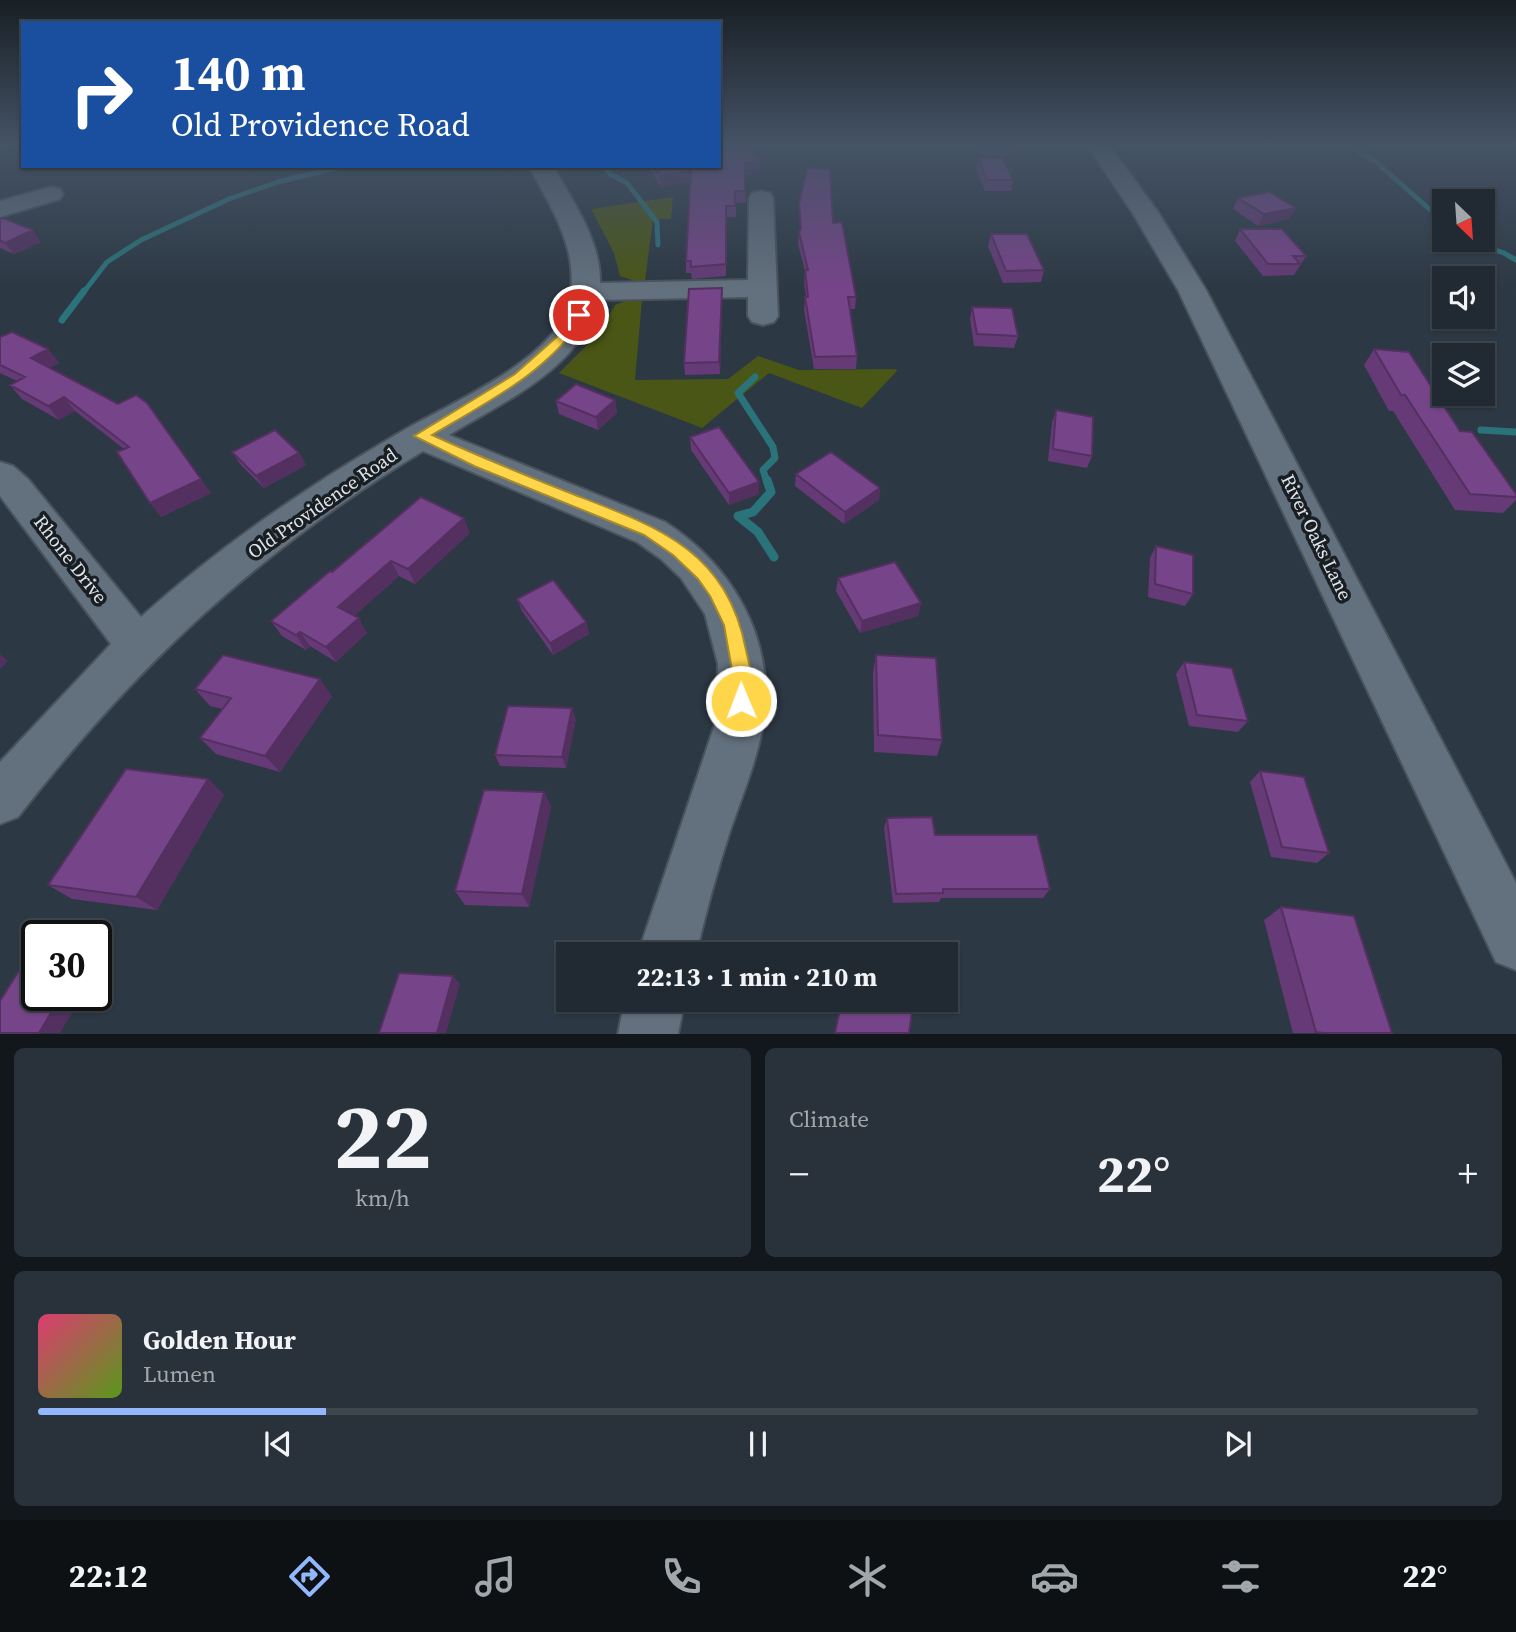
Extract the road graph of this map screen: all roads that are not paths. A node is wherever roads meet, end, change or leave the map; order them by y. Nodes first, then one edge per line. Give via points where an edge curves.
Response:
1 (555, 193) edge
2 (1129, 193) edge
3 (51, 194) dead end
4 (761, 198) dead end
5 (0, 209) edge
6 (763, 288) junction
7 (587, 292) junction
8 (763, 316) dead end
9 (421, 436) junction
10 (0, 475) edge
11 (138, 646) junction
12 (0, 800) edge
13 (670, 942) edge
14 (1516, 942) edge
15 (653, 1012) edge
16 (648, 1034) edge

1 - 7 street, Old Providence Road via 584,251
2 - 14 street, River Oaks Lane via 1192,290
3 - 5 street
4 - 6 street
6 - 7 street
6 - 8 street
7 - 9 street, Old Providence Road via 573,326 541,361
9 - 11 street, Old Providence Road via 255,547
9 - 13 street via 650,531 679,550 717,593 738,643 743,681 740,721
10 - 11 street, Rhone Drive via 15,488
11 - 12 street, Old Providence Road
15 - 16 street

